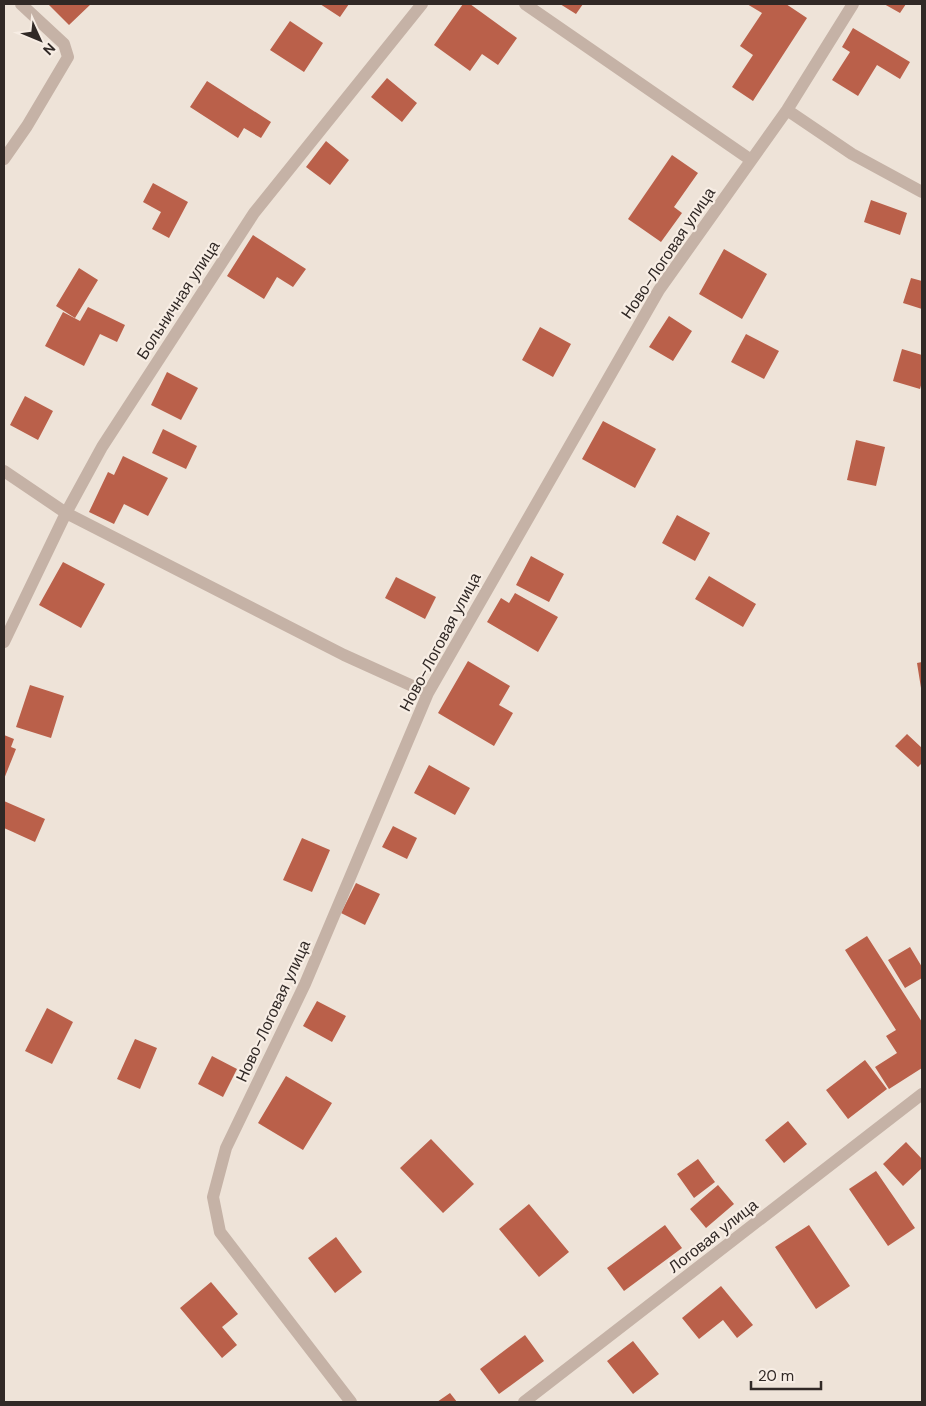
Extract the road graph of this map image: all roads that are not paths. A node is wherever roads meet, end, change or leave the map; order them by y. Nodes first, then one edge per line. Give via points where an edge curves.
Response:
1 (21, 4) edge
2 (422, 4) edge
3 (525, 4) edge
4 (853, 4) edge
5 (787, 110) junction
6 (4, 159) edge
7 (751, 160) junction
8 (922, 192) edge
9 (4, 471) edge
10 (66, 513) junction
11 (4, 642) edge
12 (428, 693) junction
13 (922, 1094) edge
14 (351, 1402) edge
15 (524, 1402) edge

1 - 6 street via 64,44 68,58
2 - 10 street, Больничная улица via 254,213 102,447
3 - 7 street
4 - 5 street, Ново-Логовая улица
5 - 7 street, Ново-Логовая улица
5 - 8 street via 852,154
7 - 12 street, Ново-Логовая улица via 659,290
9 - 10 street
10 - 11 street, Больничная улица
10 - 12 street via 344,655
12 - 14 street, Ново-Логовая улица via 305,984 226,1148 213,1197 220,1232
13 - 15 street, Логовая улица

